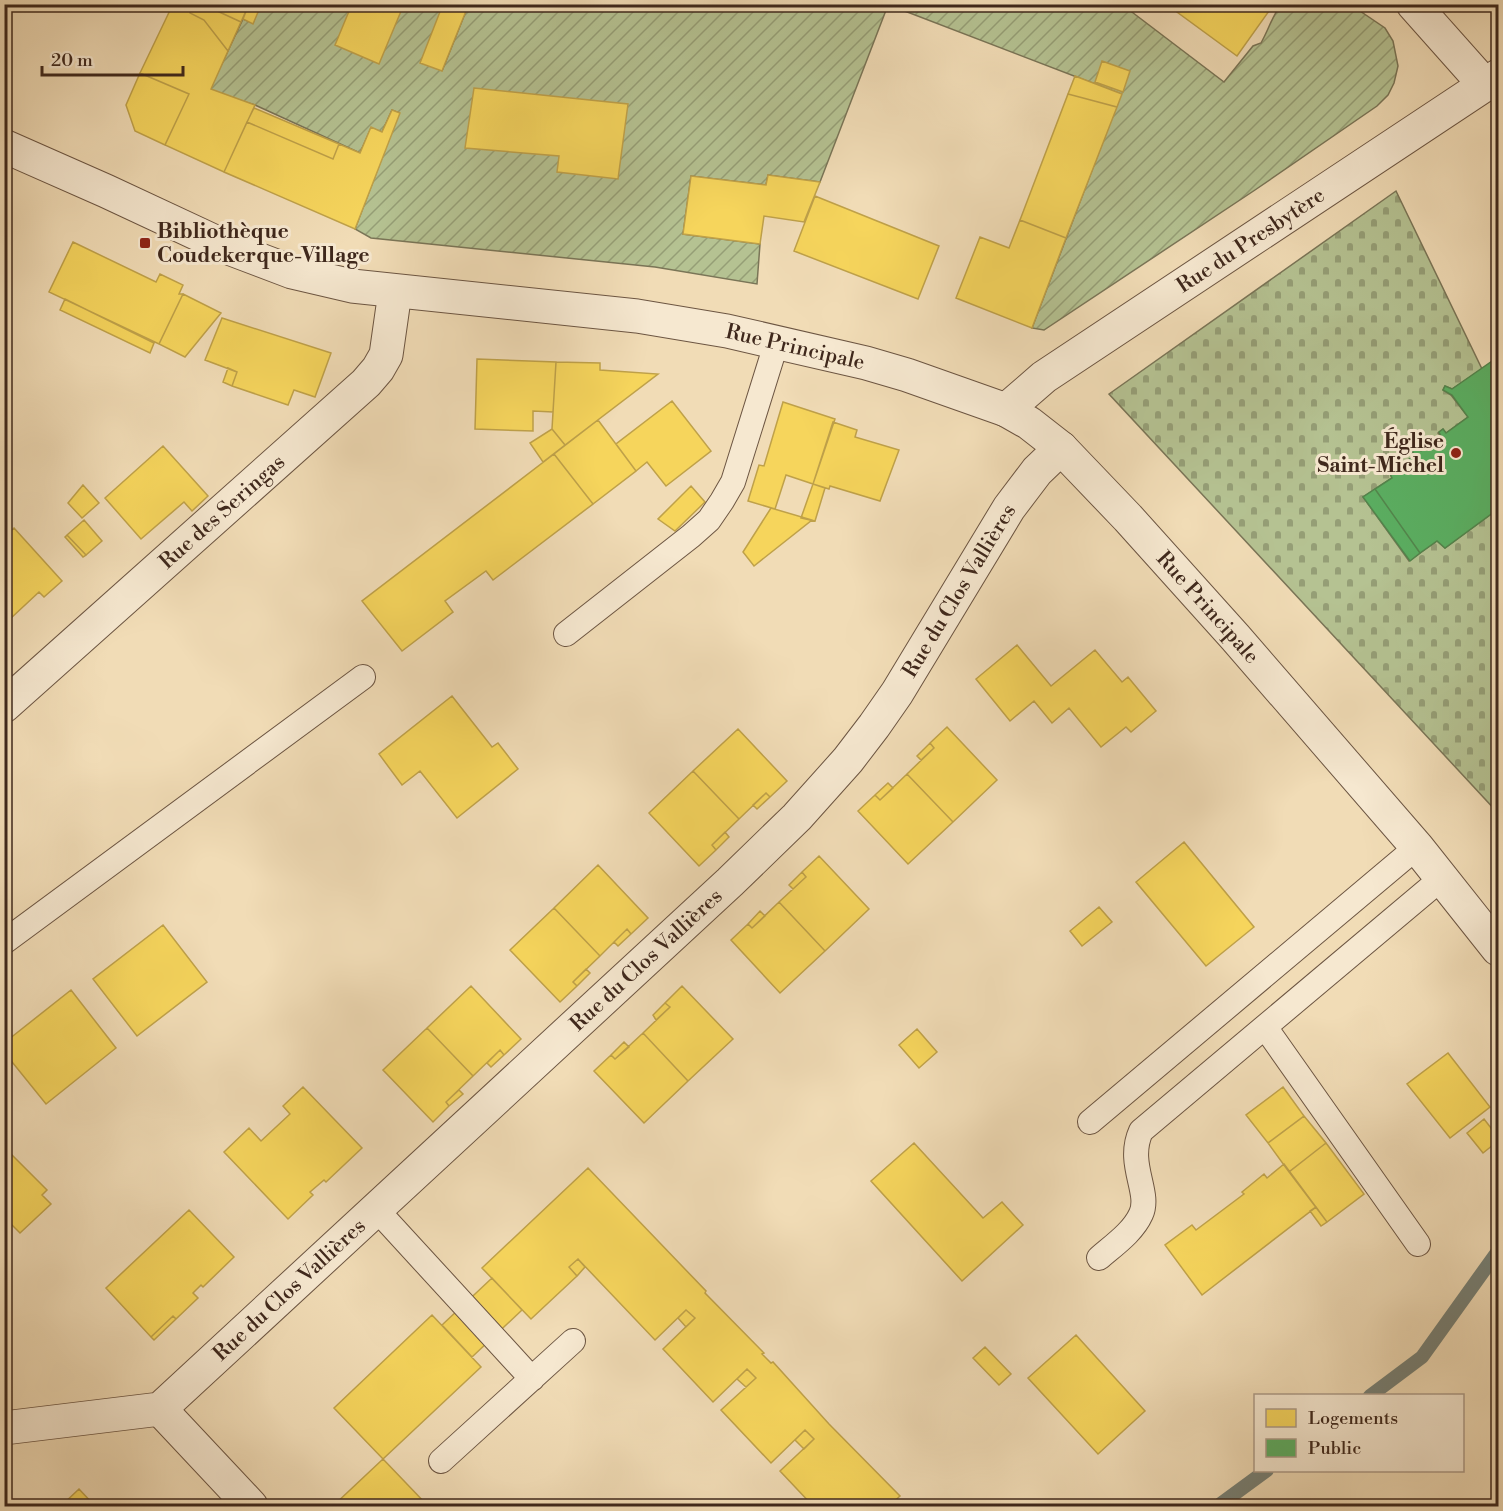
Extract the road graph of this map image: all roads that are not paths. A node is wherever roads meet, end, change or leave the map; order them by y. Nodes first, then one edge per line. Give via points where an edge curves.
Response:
1 (1413, 4) edge
2 (1492, 80) edge
3 (4, 146) edge
4 (395, 292) junction
5 (777, 341) junction
6 (1006, 410) junction
7 (1061, 448) junction
8 (566, 634) dead end
9 (363, 677) dead end
10 (4, 706) edge
11 (1417, 847) junction
12 (1442, 878) junction
13 (4, 942) edge
14 (1498, 949) edge
15 (1265, 1027) junction
16 (1090, 1122) dead end
17 (376, 1209) junction
18 (1418, 1244) dead end
19 (1099, 1258) dead end
20 (573, 1341) dead end
21 (532, 1379) junction
22 (160, 1409) junction
23 (4, 1428) edge
24 (441, 1461) dead end
25 (251, 1506) edge

1 - 2 street
2 - 6 street, Rue du Presbytère via 1044,377
3 - 4 street, Rue Principale via 264,262 319,279
4 - 5 street, Rue Principale via 638,316
4 - 10 street, Rue des Seringas via 386,355 366,383
5 - 6 street, Rue Principale via 907,375
5 - 8 lane via 740,462 709,520
6 - 7 street, Rue Principale
7 - 11 street, Rue Principale via 1235,637
7 - 17 street, Rue du Clos Vallières via 1037,471 1009,508 897,693 823,789 730,882
9 - 13 lane
11 - 12 street, Rue Principale
11 - 16 lane
12 - 14 street, Rue Principale
12 - 15 lane
15 - 18 lane
15 - 19 lane via 1141,1131 1135,1150 1144,1205 1141,1215 1130,1231
17 - 21 lane
17 - 22 street, Rue du Clos Vallières
20 - 21 lane
21 - 24 lane
22 - 23 street
22 - 25 street

